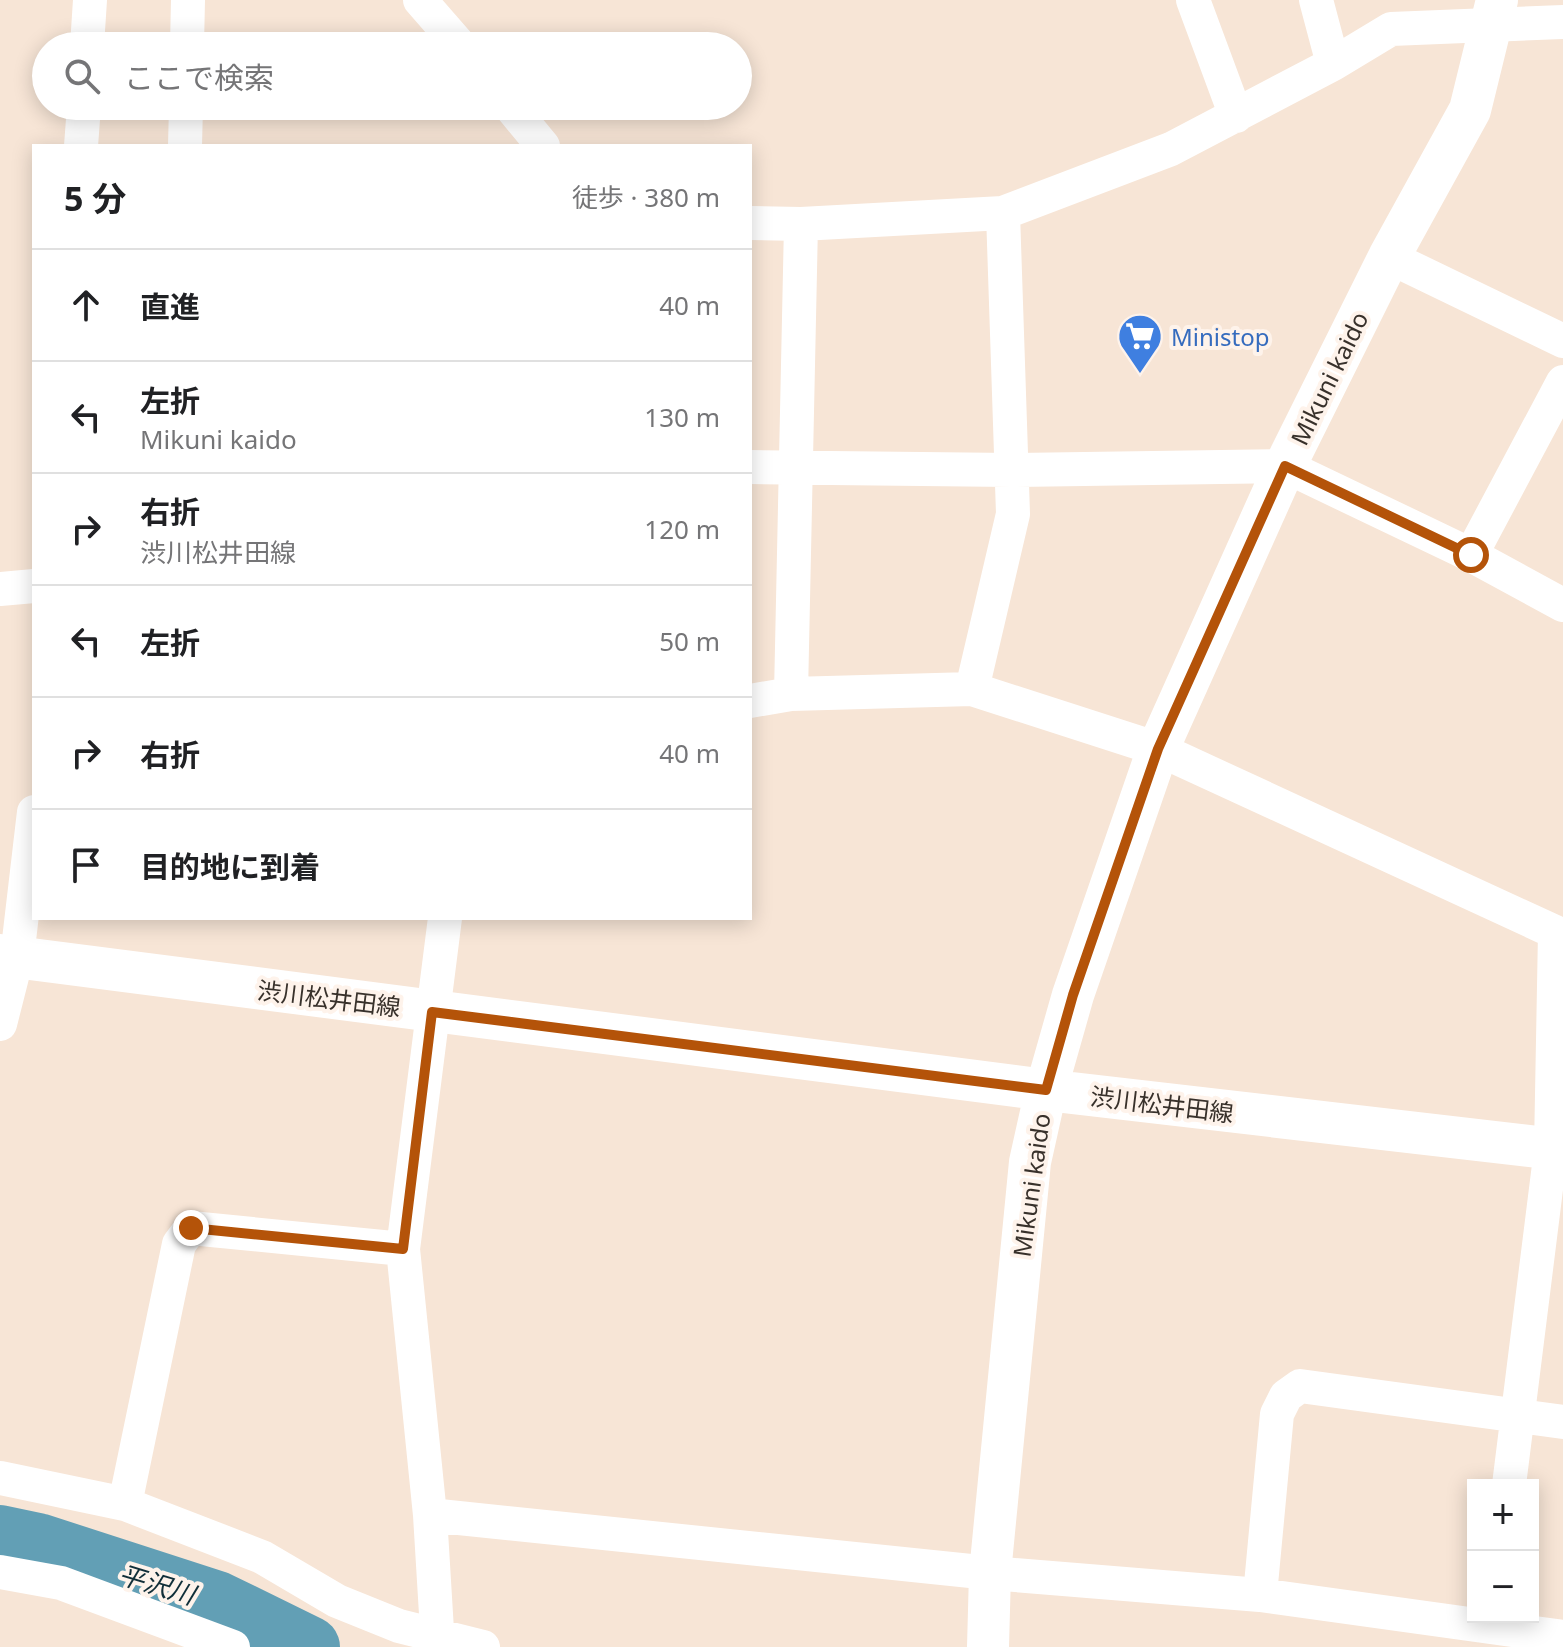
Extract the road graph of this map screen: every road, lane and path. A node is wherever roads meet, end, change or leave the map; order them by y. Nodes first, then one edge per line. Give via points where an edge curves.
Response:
1 (90, 0) edge
2 (188, 0) edge
3 (420, 0) edge
4 (1193, 0) edge
5 (1316, 0) edge
6 (1495, 13) edge
7 (1563, 22) edge
8 (88, 32) edge
9 (187, 32) edge
10 (448, 32) edge
11 (1333, 64) junction
12 (1236, 116) junction
13 (83, 120) edge
14 (186, 120) edge
15 (522, 120) edge
16 (81, 144) edge
17 (185, 144) edge
18 (541, 144) edge
19 (1003, 213) junction
20 (752, 223) edge
21 (801, 224) junction
22 (1389, 257) junction
23 (1563, 341) edge
24 (1563, 382) edge
25 (1285, 466) junction
26 (752, 467) edge
27 (796, 469) junction
28 (1012, 470) junction
29 (1471, 555) junction
30 (32, 586) edge
31 (0, 589) edge
32 (1563, 605) edge
33 (972, 689) junction
34 (791, 694) junction
35 (752, 701) edge
36 (1158, 749) junction
37 (32, 824) edge
38 (445, 920) edge
39 (1560, 926) edge
40 (9, 956) edge
41 (432, 1012) junction
42 (0, 1024) edge
43 (1046, 1090) junction
44 (1557, 1149) edge
45 (403, 1249) junction
46 (1516, 1414) junction
47 (1563, 1422) edge
48 (0, 1478) edge
49 (1510, 1479) edge
50 (125, 1504) junction
51 (430, 1515) junction
52 (0, 1572) edge
53 (990, 1573) junction
54 (1260, 1595) junction
55 (1494, 1630) edge
56 (1563, 1637) edge
57 (438, 1641) edge
58 (233, 1647) edge
59 (483, 1647) edge
60 (988, 1647) edge

1 - 8 street
2 - 9 street
3 - 10 street
4 - 12 street
5 - 11 street
6 - 7 street
6 - 11 street via 1391,29
6 - 22 main road, Mikuni kaido via 1470,110
11 - 12 street
12 - 19 street via 1171,149
13 - 16 street
14 - 17 street
15 - 18 street
19 - 21 street
19 - 28 street
20 - 21 street
21 - 27 street
22 - 23 street
22 - 25 main road, Mikuni kaido
24 - 29 street
25 - 28 street
25 - 29 street
25 - 36 main road, Mikuni kaido
26 - 27 street
27 - 28 street
27 - 34 street
28 - 33 street via 1013,514
29 - 32 street
30 - 31 street
33 - 34 street
33 - 36 street
34 - 35 street
36 - 39 street
36 - 43 main road, Mikuni kaido
37 - 40 street
38 - 41 street
39 - 44 street
40 - 41 main road, 渋川松井田線
40 - 42 street
41 - 43 main road, 渋川松井田線
41 - 45 street
43 - 44 main road, 渋川松井田線
43 - 53 main road, Mikuni kaido via 1030,1162
44 - 46 street
45 - 50 street via 191,1228 179,1244
45 - 51 street
46 - 47 street
46 - 49 street
46 - 54 street via 1300,1386 1286,1396 1277,1414
48 - 50 street
50 - 57 street via 262,1557 337,1601
51 - 53 street
51 - 57 street
52 - 58 street via 61,1583
53 - 54 street
53 - 60 main road, Mikuni kaido
54 - 55 street
55 - 56 street
57 - 59 street

